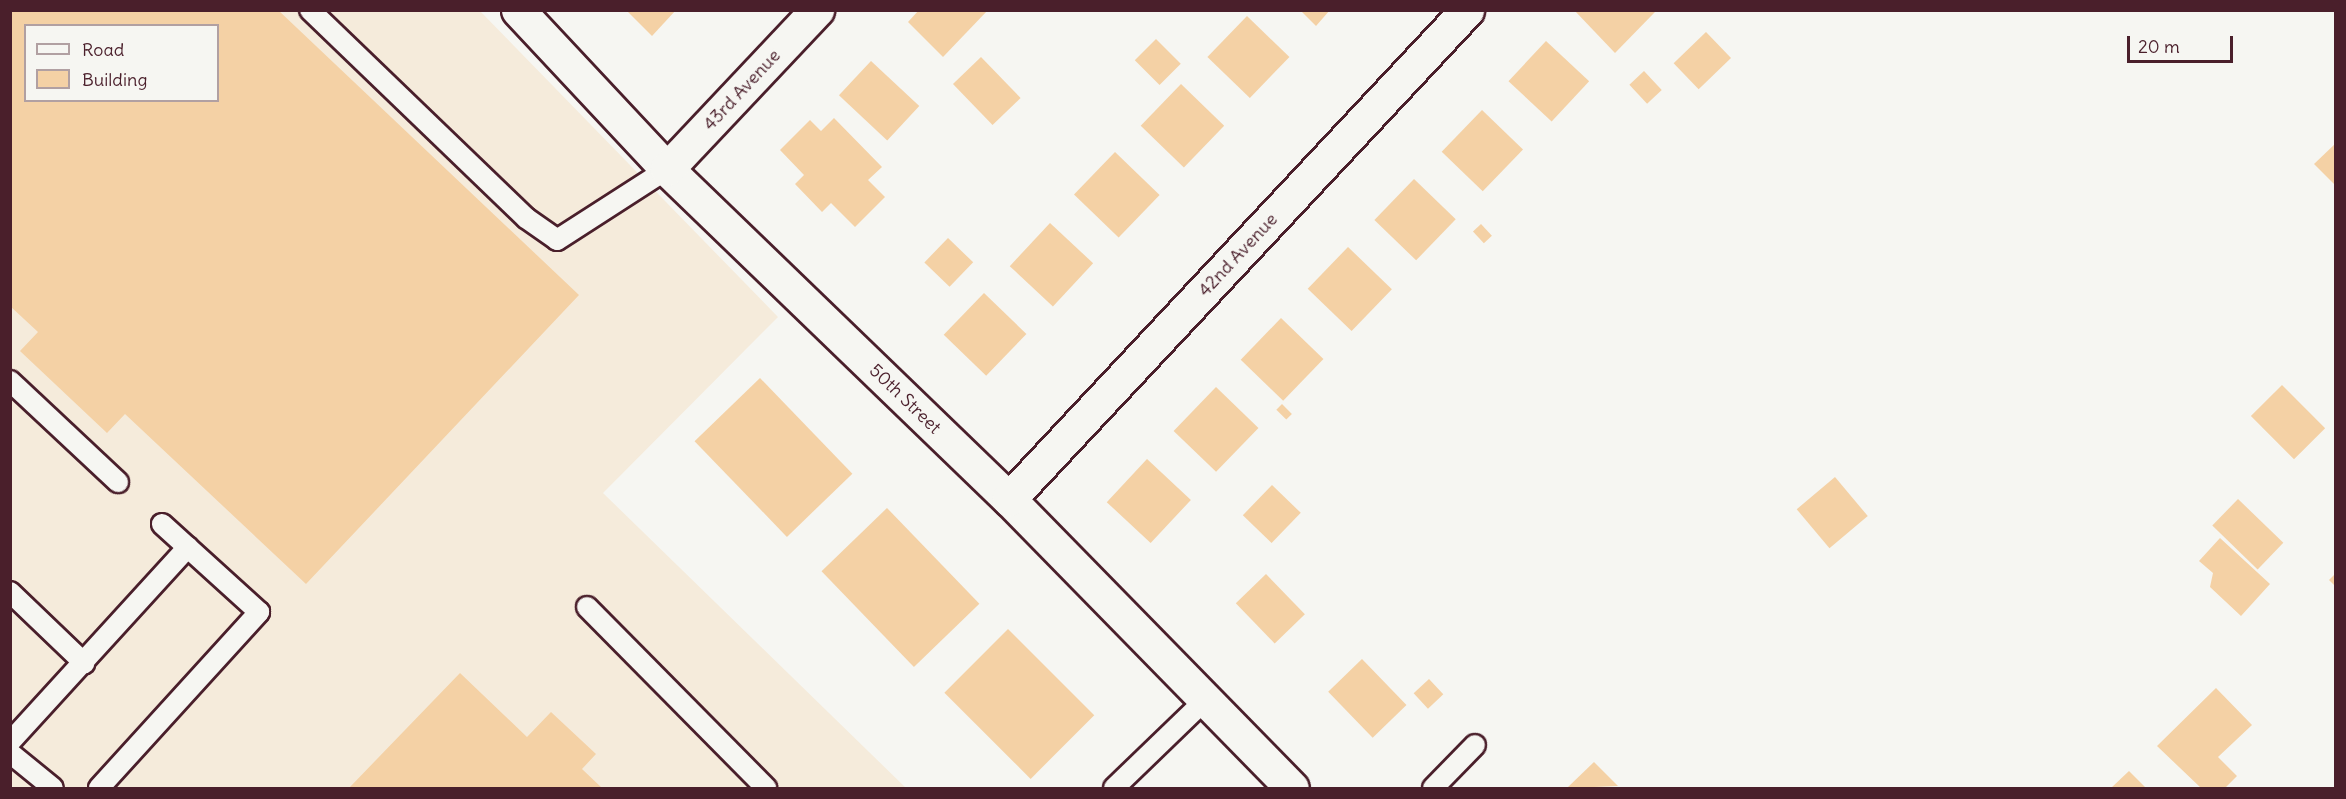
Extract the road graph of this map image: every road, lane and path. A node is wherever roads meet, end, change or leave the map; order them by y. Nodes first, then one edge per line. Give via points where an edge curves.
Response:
1 (310, 10) edge
2 (518, 10) edge
3 (818, 10) edge
4 (1467, 10) edge
5 (667, 169) junction
6 (10, 381) edge
7 (118, 482) dead end
8 (1009, 500) junction
9 (162, 524) dead end
10 (188, 547) junction
11 (10, 592) edge
12 (587, 606) dead end
13 (84, 663) junction
14 (1205, 700) junction
15 (10, 742) edge
16 (1476, 745) dead end
17 (10, 753) edge
18 (53, 789) edge
19 (99, 789) edge
20 (766, 789) edge
21 (1114, 789) edge
22 (1292, 789) edge
23 (1433, 789) edge

1 - 5 lane via 526,218 557,240
2 - 5 street, 50th Street
3 - 5 street, 43rd Avenue
4 - 8 street, 42nd Avenue
5 - 8 street, 50th Street
6 - 7 lane
8 - 14 street, 50th Street
9 - 10 lane
10 - 13 lane
10 - 19 lane via 259,612
11 - 13 lane
12 - 20 lane
13 - 15 lane
14 - 21 lane
14 - 22 street, 50th Street
16 - 23 lane
17 - 18 lane

